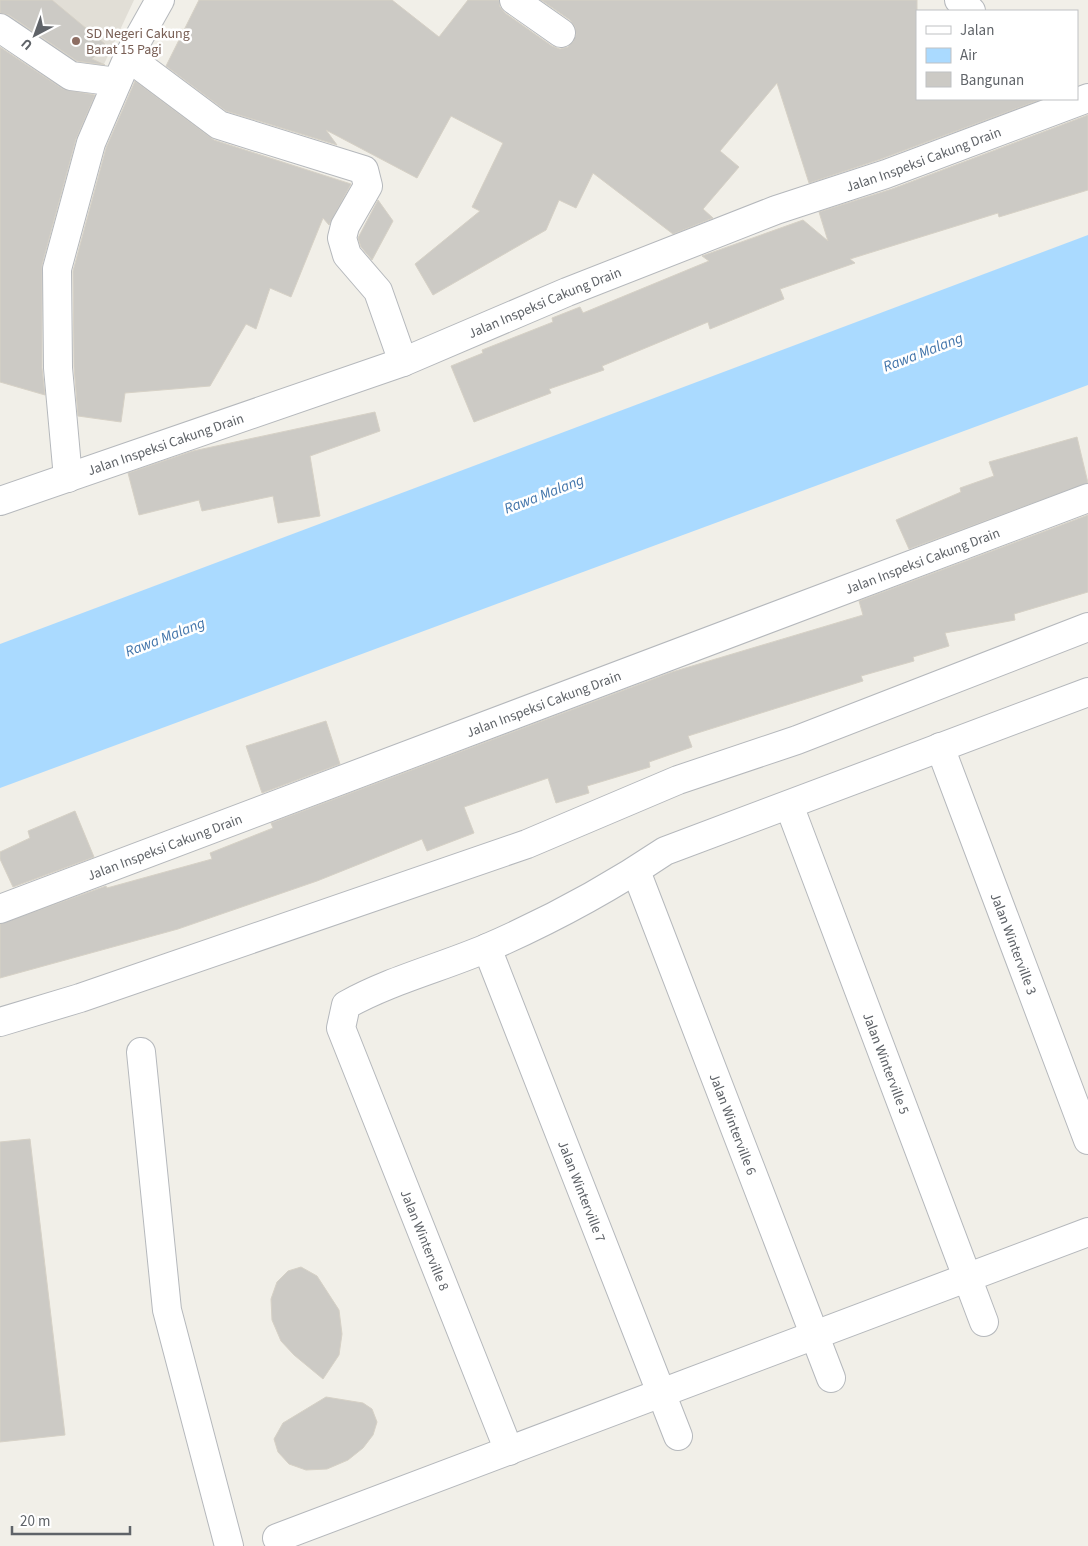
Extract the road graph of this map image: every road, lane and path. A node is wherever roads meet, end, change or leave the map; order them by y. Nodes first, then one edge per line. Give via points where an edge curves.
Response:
1 (160, 0) edge
2 (514, 0) edge
3 (959, 0) edge
4 (970, 10) edge
5 (0, 28) edge
6 (562, 33) dead end
7 (128, 57) junction
8 (117, 82) junction
9 (1076, 100) edge
10 (1036, 107) edge
11 (403, 362) junction
12 (68, 478) junction
13 (1088, 498) edge
14 (0, 501) edge
15 (1088, 627) edge
16 (1088, 692) edge
17 (940, 747) junction
18 (789, 805) junction
19 (636, 871) junction
20 (0, 909) edge
21 (487, 948) junction
22 (0, 1022) edge
23 (141, 1052) dead end
24 (1088, 1140) edge
25 (1088, 1232) edge
26 (968, 1278) junction
27 (984, 1322) dead end
28 (814, 1335) junction
29 (831, 1378) dead end
30 (661, 1394) junction
31 (678, 1436) dead end
32 (508, 1452) junction
33 (277, 1538) dead end
34 (229, 1546) edge

1 - 7 street
2 - 6 street
3 - 4 street
5 - 8 street via 72,76
7 - 8 street
7 - 11 street via 219,125 364,170 368,186 345,226 342,238 347,255 378,292
8 - 12 street via 91,143 57,269 58,368
9 - 10 street, Jalan Inspeksi Cakung Drain
10 - 11 street, Jalan Inspeksi Cakung Drain via 886,174 776,210 567,292
11 - 12 street, Jalan Inspeksi Cakung Drain
12 - 14 street, Jalan Inspeksi Cakung Drain
13 - 20 street, Jalan Inspeksi Cakung Drain
15 - 22 street via 849,721 678,780 526,844 80,998
16 - 17 street
17 - 18 street
17 - 24 street, Jalan Winterville 3
18 - 19 street via 665,851
18 - 26 street, Jalan Winterville 5
19 - 21 street
19 - 28 street, Jalan Winterville 6
21 - 30 street, Jalan Winterville 7
21 - 32 street, Jalan Winterville 8 via 374,989 346,1005 341,1028
23 - 34 street via 167,1310
25 - 26 street
26 - 27 street, Jalan Winterville 5
26 - 28 street
28 - 29 street, Jalan Winterville 6
28 - 30 street
30 - 31 street, Jalan Winterville 7
30 - 32 street
32 - 33 street

